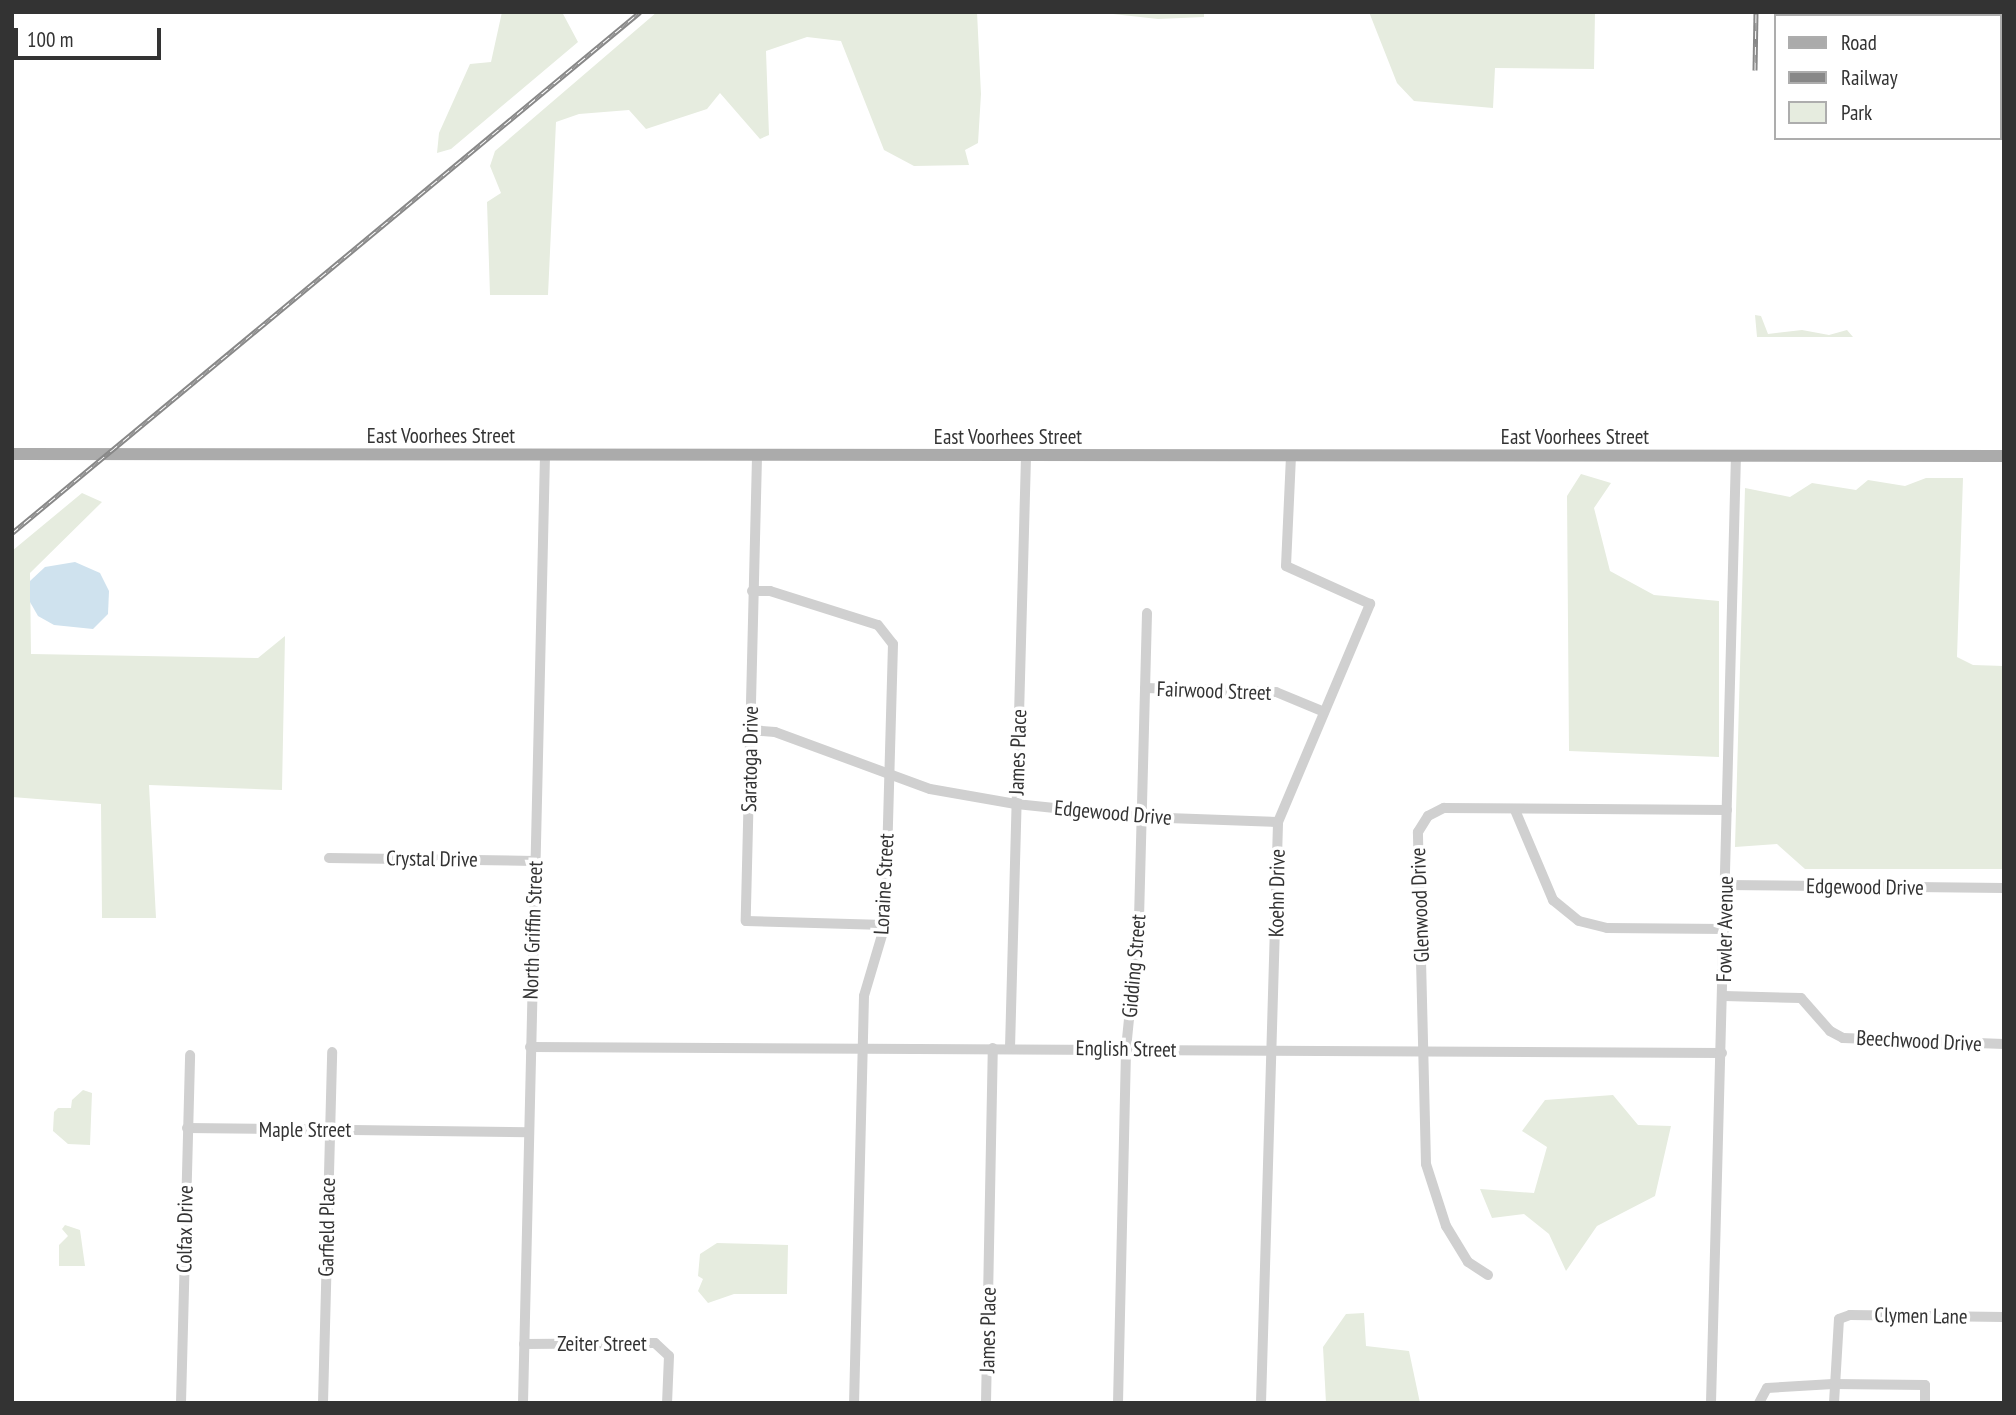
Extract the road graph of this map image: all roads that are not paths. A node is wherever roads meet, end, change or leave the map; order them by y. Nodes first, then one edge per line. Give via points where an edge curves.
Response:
1 (12, 454) edge
2 (1736, 455) junction
3 (1026, 456) junction
4 (2004, 456) edge
5 (545, 457) junction
6 (757, 457) junction
7 (1291, 457) junction
8 (752, 590) junction
9 (1147, 613) dead end
10 (1145, 688) junction
11 (1322, 711) junction
12 (751, 730) junction
13 (889, 776) junction
14 (1016, 804) junction
15 (1515, 810) junction
16 (1727, 810) junction
17 (1140, 817) junction
18 (1278, 822) junction
19 (329, 858) dead end
20 (535, 861) junction
21 (1725, 885) junction
22 (2004, 888) edge
23 (885, 925) junction
24 (1725, 929) junction
25 (1724, 996) junction
26 (2004, 1044) edge
27 (530, 1047) junction
28 (862, 1048) junction
29 (993, 1048) junction
30 (1010, 1048) junction
31 (1126, 1049) junction
32 (1272, 1051) junction
33 (1422, 1051) junction
34 (332, 1052) dead end
35 (1722, 1053) junction
36 (190, 1055) dead end
37 (187, 1128) junction
38 (329, 1130) junction
39 (528, 1132) junction
40 (1488, 1275) dead end
41 (2004, 1317) edge
42 (524, 1344) junction
43 (1833, 1384) junction
44 (181, 1403) edge
45 (323, 1403) edge
46 (523, 1403) edge
47 (667, 1403) edge
48 (854, 1403) edge
49 (986, 1403) edge
50 (1118, 1403) edge
51 (1261, 1403) edge
52 (1711, 1403) edge
53 (1759, 1403) edge
54 (1834, 1403) edge
55 (1925, 1403) edge

1 - 5 main road, East Voorhees Street
2 - 4 main road, East Voorhees Street
2 - 7 main road, East Voorhees Street
2 - 16 street, Fowler Avenue
3 - 6 main road, East Voorhees Street
3 - 7 main road, East Voorhees Street
3 - 14 street, James Place
5 - 6 main road, East Voorhees Street
5 - 20 street, North Griffin Street
6 - 8 street, Saratoga Drive
7 - 11 street, Koehn Drive via 1286,566 1370,604
8 - 12 street, Saratoga Drive
8 - 13 street, Loraine Street via 878,625 888,633 893,644
9 - 10 street, Gidding Street
10 - 11 street, Fairwood Street via 1276,692
10 - 17 street, Gidding Street
11 - 18 street, Koehn Drive
12 - 13 street, Edgewood Drive via 775,732
12 - 23 street, Saratoga Drive via 746,921
13 - 14 street, Edgewood Drive via 930,789
13 - 23 street, Loraine Street
14 - 17 street, Edgewood Drive
14 - 30 street, James Place
15 - 16 street, Glenwood Drive
15 - 24 street via 1553,900 1579,921 1607,929
15 - 33 street, Glenwood Drive via 1444,808 1428,817 1419,832
16 - 21 street, Fowler Avenue
17 - 18 street, Edgewood Drive
17 - 31 street, Gidding Street via 1139,919
18 - 32 street, Koehn Drive
19 - 20 street, Crystal Drive
20 - 27 street, North Griffin Street
21 - 22 street, Edgewood Drive
21 - 24 street, Fowler Avenue
23 - 28 street, Loraine Street via 864,996
24 - 25 street, Fowler Avenue
25 - 26 street, Beechwood Drive via 1801,999 1830,1031 1843,1038
25 - 35 street, Fowler Avenue
27 - 28 street, English Street
27 - 39 street, North Griffin Street
28 - 29 street, English Street
28 - 48 street, Loraine Street
29 - 30 street, English Street
29 - 49 street, James Place
30 - 31 street, English Street
31 - 32 street, English Street
31 - 50 street, Gidding Street
32 - 33 street, English Street
32 - 51 street, Koehn Drive
33 - 35 street, English Street
33 - 40 street, Glenwood Drive via 1422,1124 1434,1196 1468,1262
34 - 38 street, Garfield Place
35 - 52 street, Fowler Avenue
36 - 37 street, Colfax Drive
37 - 38 street, Maple Street
37 - 44 street, Colfax Drive
38 - 39 street, Maple Street
38 - 45 street, Garfield Place
39 - 42 street, North Griffin Street
41 - 43 street, Clymen Lane via 1850,1315 1839,1319
42 - 46 street, North Griffin Street
42 - 47 street, Zeiter Street via 655,1343 669,1356
43 - 53 street via 1767,1388
43 - 54 street
43 - 55 street via 1925,1385

